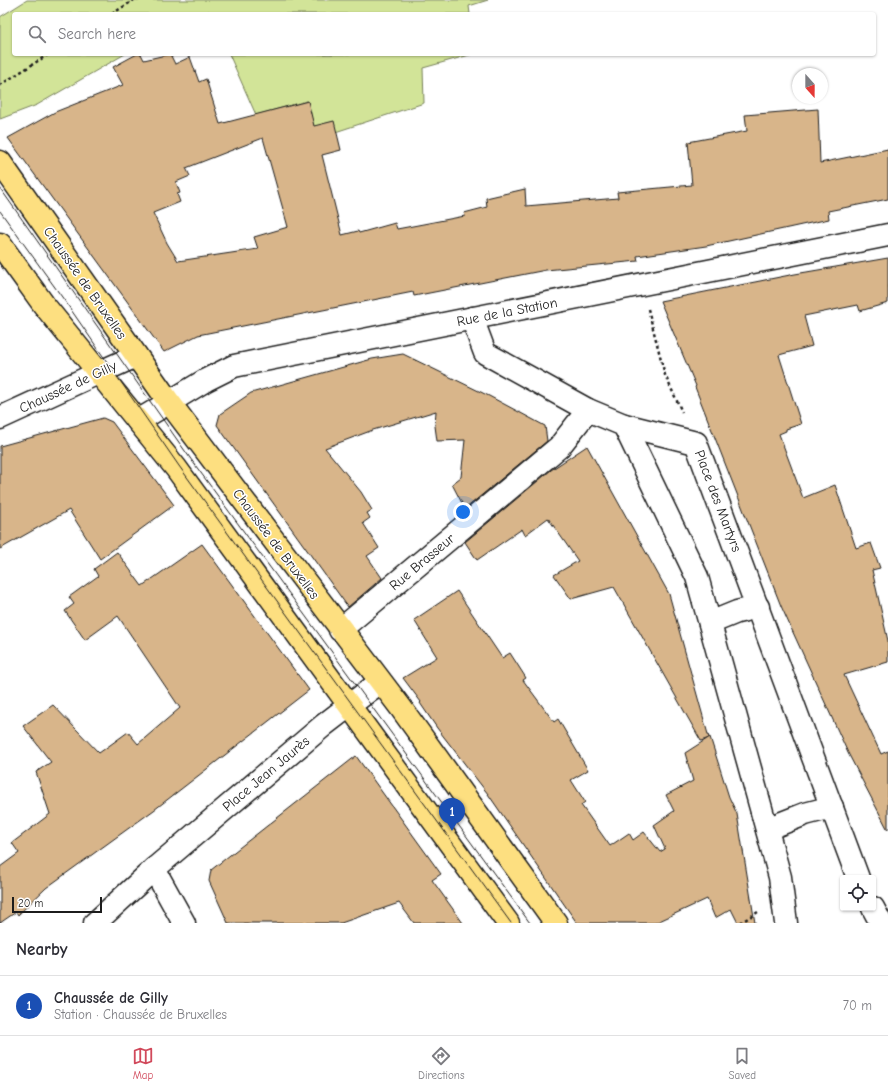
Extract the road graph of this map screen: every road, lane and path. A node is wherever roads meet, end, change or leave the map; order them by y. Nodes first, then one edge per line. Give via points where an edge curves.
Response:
1 (134, 0) edge
2 (115, 12) edge
3 (46, 56) edge
4 (0, 85) edge
5 (0, 162) edge
6 (888, 235) edge
7 (0, 244) edge
8 (642, 286) junction
9 (472, 318) junction
10 (136, 356) junction
11 (98, 373) junction
12 (170, 402) junction
13 (588, 410) junction
14 (0, 418) edge
15 (138, 421) junction
16 (624, 425) junction
17 (696, 443) junction
18 (758, 607) junction
19 (710, 622) junction
20 (340, 630) junction
21 (380, 682) junction
22 (349, 706) junction
23 (832, 807) junction
24 (767, 829) junction
25 (154, 869) junction
26 (857, 875) edge
27 (874, 911) edge
28 (95, 923) edge
29 (184, 923) edge
30 (508, 923) edge
31 (556, 923) edge
32 (786, 923) edge
33 (880, 923) edge

1 - 2 path
3 - 4 path
5 - 10 main road, Chaussée de Bruxelles
6 - 8 street, Rue de la Station
7 - 11 main road
8 - 9 street, Rue de la Station
8 - 17 path via 665,375
9 - 12 street, Rue de la Station via 234,366
9 - 13 street, Place des Martyrs via 485,353
10 - 11 street, Chaussée de Gilly
10 - 12 main road, Chaussée de Bruxelles
11 - 14 street, Chaussée de Gilly
11 - 15 main road
12 - 15 street, Rue de la Station
12 - 20 main road, Chaussée de Bruxelles
13 - 16 street, Place des Martyrs
13 - 20 street, Rue Brasseur via 559,447
15 - 22 main road via 176,468
16 - 17 street, Place des Martyrs
16 - 19 street via 697,576
17 - 18 street, Place des Martyrs
18 - 19 street
18 - 23 street, Place des Martyrs
19 - 24 street
20 - 21 main road, Chaussée de Bruxelles
21 - 22 street, Place Jean Jaurès
21 - 31 main road, Chaussée de Bruxelles
22 - 25 street, Place Jean Jaurès
22 - 30 main road
23 - 24 street via 805,814
23 - 26 street, Place des Martyrs
24 - 32 street via 780,877
25 - 28 street, Place Jean Jaurès
25 - 29 street
27 - 33 street

